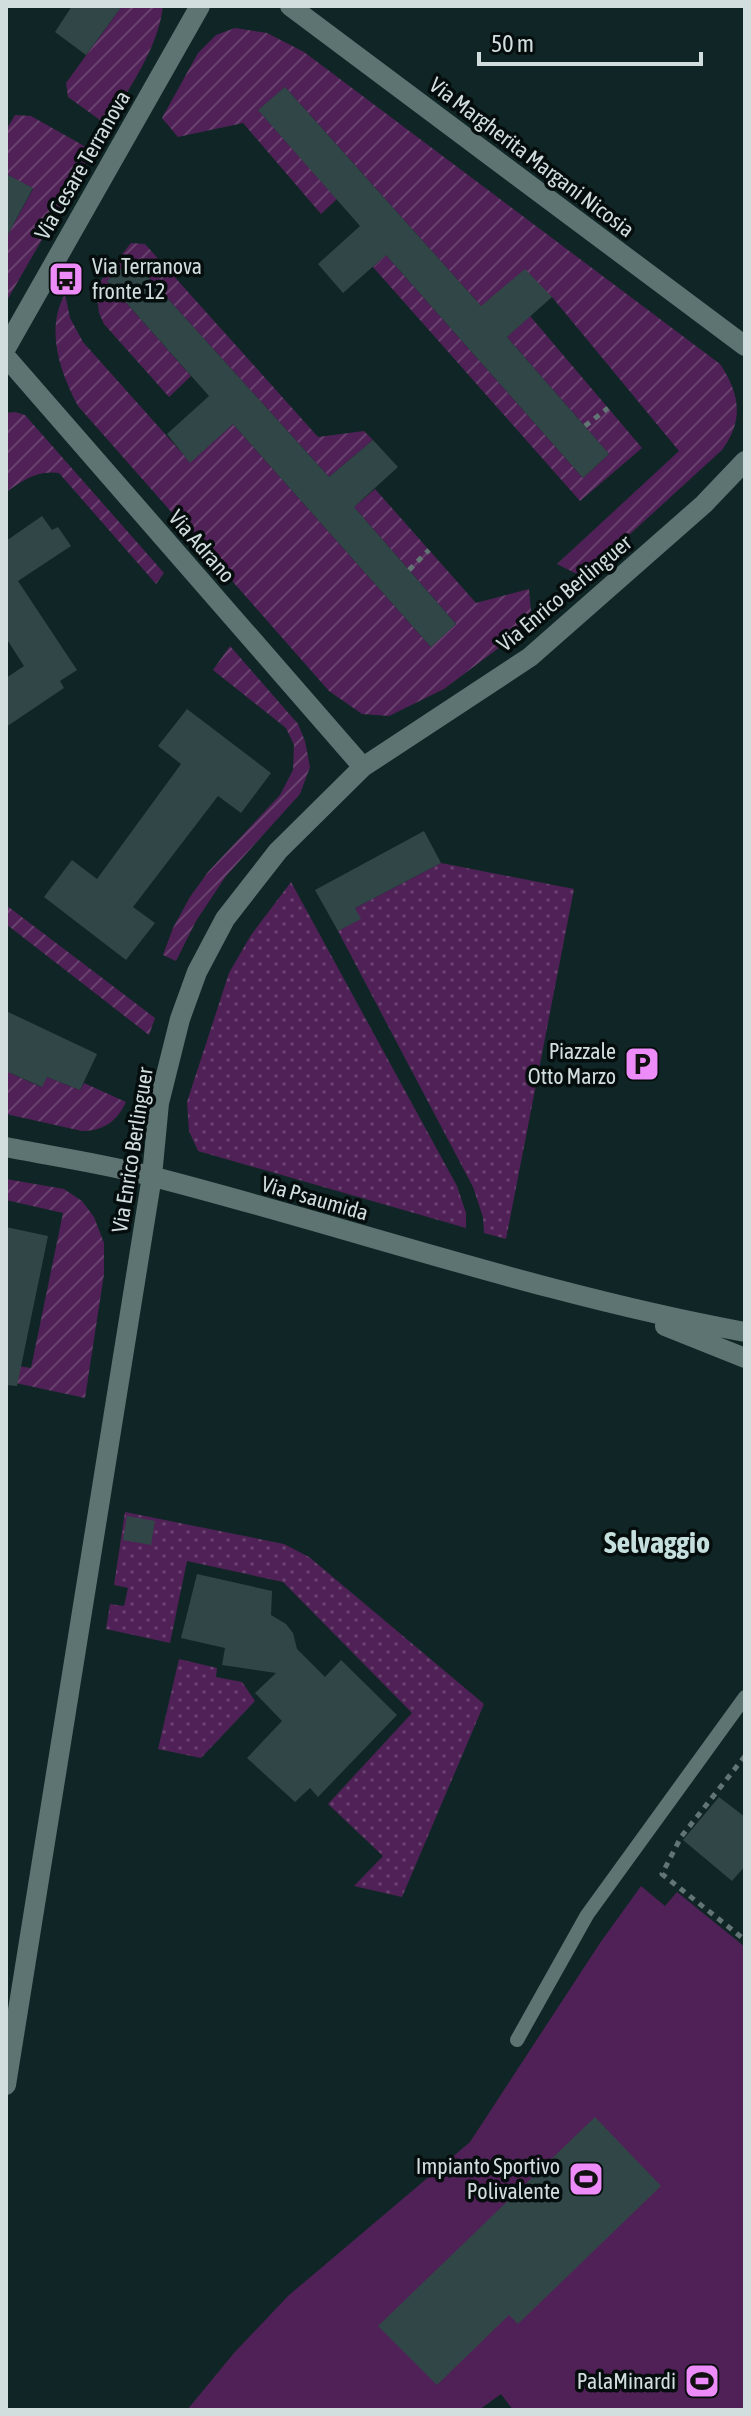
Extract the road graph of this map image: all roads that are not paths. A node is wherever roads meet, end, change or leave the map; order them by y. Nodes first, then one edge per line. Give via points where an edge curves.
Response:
1 (200, 6) edge
2 (290, 6) edge
3 (745, 346) edge
4 (6, 348) edge
5 (6, 357) edge
6 (745, 461) edge
7 (363, 767) junction
8 (6, 1147) edge
9 (152, 1176) junction
10 (609, 1304) junction
11 (745, 1332) edge
12 (745, 1358) edge
13 (745, 1697) edge
14 (517, 2040) dead end
15 (6, 2085) edge

1 - 4 street, Via Cesare Terranova
2 - 3 street, Via Margherita Margani Nicosia
5 - 7 street, Via Adrano
6 - 7 street, Via Enrico Berlinguer via 704,504 530,657
7 - 9 street, Via Enrico Berlinguer via 278,851 225,919 197,972 159,1103
8 - 9 street, Via Psaumida
9 - 10 street, Via Psaumida
9 - 15 street, Via Enrico Berlinguer
10 - 11 street
10 - 12 street
13 - 14 lane via 587,1915

